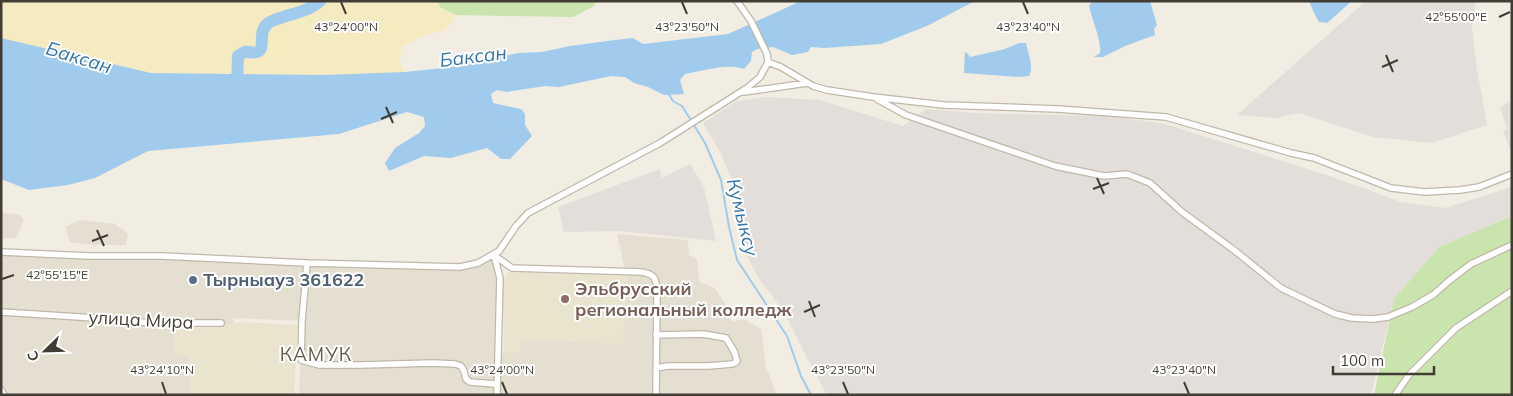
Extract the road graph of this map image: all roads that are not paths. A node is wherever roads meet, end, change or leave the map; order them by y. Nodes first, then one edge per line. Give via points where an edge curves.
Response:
1 (737, 1) edge
2 (768, 62) junction
3 (807, 83) junction
4 (740, 93) junction
5 (873, 97) junction
6 (1512, 174) edge
7 (1512, 245) edge
8 (1, 252) edge
9 (494, 255) junction
10 (307, 263) junction
11 (1512, 291) edge
12 (1, 312) edge
13 (221, 323) dead end
14 (656, 334) junction
15 (656, 368) junction
16 (496, 384) junction
17 (1, 390) edge
18 (4, 395) edge
19 (497, 395) edge
20 (656, 395) edge
21 (1395, 395) edge

1 - 2 street via 751,21
2 - 3 street
2 - 4 street via 760,77
3 - 4 street
3 - 5 street via 826,90
4 - 9 street via 645,151 528,213
5 - 6 street via 944,105 1166,117 1314,158 1391,188 1425,192 1460,190 1479,187
5 - 7 street via 906,115 1055,166 1104,176 1127,174 1150,183 1182,212 1281,288 1335,314 1352,318 1388,317 1412,307 1472,264
8 - 10 street
9 - 10 street via 460,267
9 - 14 street via 512,268 649,273 656,282
9 - 16 street via 500,278
10 - 16 street via 301,360 319,364 455,364 461,366 470,382
11 - 21 street via 1456,328 1408,376
12 - 13 street, улица Мира via 131,322
14 - 15 street
14 - 15 street via 703,334 726,338 737,360 732,364
15 - 20 street
16 - 19 street
17 - 18 street

